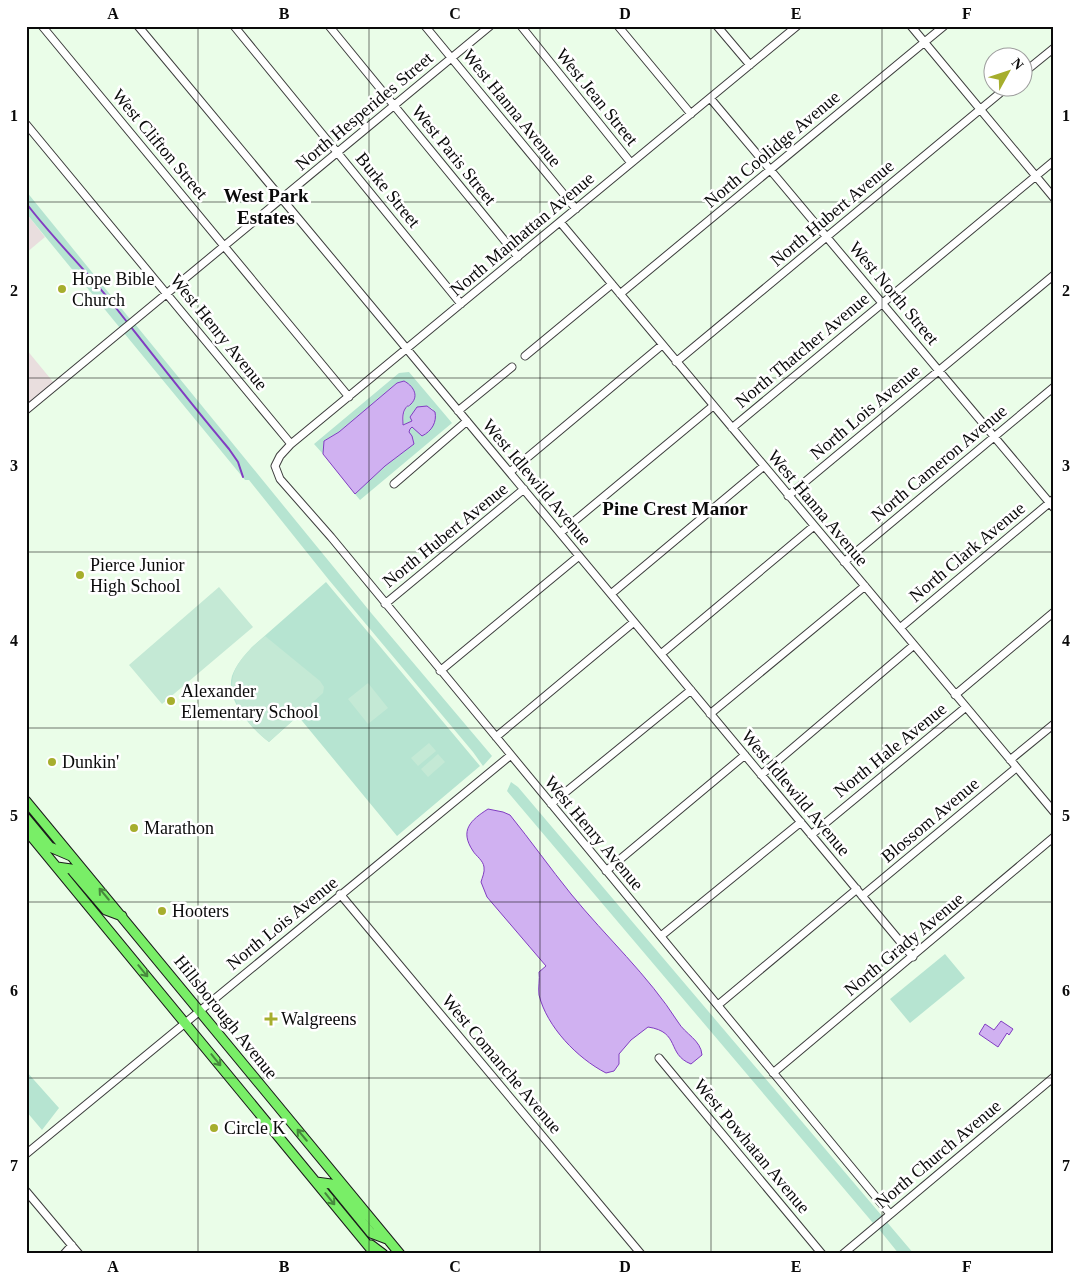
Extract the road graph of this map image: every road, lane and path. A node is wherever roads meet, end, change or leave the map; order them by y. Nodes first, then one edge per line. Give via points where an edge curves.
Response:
1 (42, 26) edge
2 (138, 26) edge
3 (234, 26) edge
4 (329, 26) edge
5 (425, 26) edge
6 (490, 26) edge
7 (521, 26) edge
8 (618, 26) edge
9 (717, 26) edge
10 (797, 26) edge
11 (911, 26) edge
12 (944, 26) edge
13 (924, 42) junction
14 (1054, 48) edge
15 (451, 58) junction
16 (750, 65) junction
17 (1032, 66) edge
18 (710, 98) junction
19 (994, 98) edge
20 (394, 105) junction
21 (980, 109) junction
22 (691, 114) junction
23 (26, 124) edge
24 (338, 152) junction
25 (1054, 161) edge
26 (631, 163) junction
27 (771, 170) junction
28 (1036, 176) junction
29 (1054, 198) edge
30 (281, 199) junction
31 (576, 209) junction
32 (560, 222) junction
33 (827, 237) junction
34 (224, 245) junction
35 (518, 257) junction
36 (1054, 275) edge
37 (612, 284) junction
38 (167, 292) junction
39 (620, 294) junction
40 (882, 303) junction
41 (461, 304) junction
42 (662, 345) junction
43 (407, 349) junction
44 (525, 356) dead end
45 (676, 362) junction
46 (512, 367) dead end
47 (939, 371) junction
48 (1054, 387) edge
49 (349, 397) junction
50 (714, 406) junction
51 (26, 410) edge
52 (458, 411) junction
53 (467, 421) junction
54 (732, 428) junction
55 (994, 436) junction
56 (291, 444) junction
57 (764, 466) junction
58 (277, 470) joint
59 (510, 472) junction
60 (394, 484) dead end
61 (524, 490) junction
62 (788, 496) junction
63 (1052, 504) edge
64 (814, 526) junction
65 (560, 533) junction
66 (579, 556) junction
67 (844, 562) junction
68 (865, 586) junction
69 (611, 594) junction
70 (385, 604) junction
71 (1054, 612) edge
72 (634, 622) junction
73 (900, 628) junction
74 (914, 645) junction
75 (661, 654) junction
76 (440, 671) junction
77 (691, 690) junction
78 (955, 695) junction
79 (966, 707) junction
80 (710, 714) junction
81 (1054, 724) edge
82 (496, 737) junction
83 (511, 755) junction
84 (745, 755) junction
85 (1010, 760) junction
86 (1016, 768) junction
87 (762, 775) junction
88 (26, 801) edge
89 (551, 804) junction
90 (1054, 812) edge
91 (26, 818) edge
92 (801, 822) junction
93 (26, 830) edge
94 (811, 835) junction
95 (1054, 837) edge
96 (72, 856) junction
97 (57, 867) junction
98 (606, 871) junction
99 (856, 889) junction
100 (340, 894) junction
101 (862, 896) junction
102 (122, 916) junction
103 (661, 936) junction
104 (913, 957) junction
105 (718, 1005) junction
106 (200, 1010) junction
107 (185, 1022) junction
108 (659, 1058) dead end
109 (773, 1072) junction
110 (1052, 1081) edge
111 (26, 1154) edge
112 (316, 1182) junction
113 (26, 1191) edge
114 (890, 1214) junction
115 (388, 1239) junction
116 (364, 1240) junction
117 (72, 1245) junction
118 (64, 1254) edge
119 (79, 1254) edge
120 (375, 1254) edge
121 (383, 1254) edge
122 (400, 1254) edge
123 (640, 1254) edge
124 (822, 1254) edge
125 (843, 1254) edge

1 - 34 street, West Clifton Street
2 - 30 street, West Idlewild Avenue
3 - 24 street, Burke Street
4 - 20 street, West Paris Street
5 - 15 street, West Hanna Avenue
6 - 15 street, North Hesperides Street
7 - 26 street, West Jean Street
8 - 22 street
9 - 16 street
10 - 16 street, North Manhattan Avenue
11 - 13 street
12 - 13 street, North Coolidge Avenue
13 - 21 street
13 - 27 street, North Coolidge Avenue
14 - 17 street
15 - 20 street, North Hesperides Street
15 - 31 street, West Hanna Avenue
16 - 18 street, North Manhattan Avenue
18 - 22 street, North Manhattan Avenue
18 - 27 street, West North Street
19 - 21 street, North Hubert Avenue
20 - 24 street, North Hesperides Street
20 - 35 street, West Paris Street
21 - 28 street
21 - 33 street, North Hubert Avenue
22 - 26 street, North Manhattan Avenue
23 - 38 street, West Henry Avenue
24 - 30 street, North Hesperides Street
24 - 41 street, Burke Street
25 - 28 street, North Thatcher Avenue
26 - 31 street, North Manhattan Avenue
27 - 33 street, West North Street
27 - 39 street, North Coolidge Avenue
28 - 29 street
28 - 40 street, North Thatcher Avenue
30 - 34 street, North Hesperides Street
30 - 43 street, West Idlewild Avenue
31 - 32 street, North Manhattan Avenue
32 - 35 street, North Manhattan Avenue
32 - 37 street, West Hanna Avenue
33 - 40 street, West North Street
33 - 45 street, North Hubert Avenue
34 - 38 street, North Hesperides Street
34 - 49 street, West Clifton Street
35 - 41 street, North Manhattan Avenue
36 - 47 street, North Lois Avenue
37 - 39 street, West Hanna Avenue
37 - 44 street
38 - 51 street, North Hesperides Street
38 - 56 street, West Henry Avenue
39 - 42 street, West Hanna Avenue
40 - 47 street, West North Street
40 - 54 street, North Thatcher Avenue
41 - 43 street, North Manhattan Avenue
42 - 45 street, West Hanna Avenue
42 - 59 street, North Hubert Avenue
43 - 49 street, North Manhattan Avenue
43 - 52 street, West Idlewild Avenue
45 - 50 street, West Hanna Avenue
46 - 52 street
47 - 55 street, West North Street
47 - 62 street, North Lois Avenue
48 - 55 street, North Cameron Avenue
49 - 56 street, North Manhattan Avenue
50 - 54 street, West Hanna Avenue
50 - 65 street, North Thatcher Avenue
52 - 53 street, West Idlewild Avenue
53 - 59 street, West Idlewild Avenue
53 - 60 street
54 - 57 street, West Hanna Avenue
55 - 63 street, West North Street
55 - 67 street, North Cameron Avenue
56 - 58 street, North Manhattan Avenue via 280,456 275,466
57 - 62 street, West Hanna Avenue
57 - 69 street
58 - 70 street, West Henry Avenue via 280,478
59 - 61 street, West Idlewild Avenue
61 - 65 street, West Idlewild Avenue
61 - 70 street, North Hubert Avenue
62 - 64 street, West Hanna Avenue
63 - 73 street, North Clark Avenue
64 - 67 street, West Hanna Avenue
64 - 75 street
65 - 66 street, West Idlewild Avenue
66 - 69 street, West Idlewild Avenue
66 - 76 street
67 - 68 street, West Hanna Avenue
68 - 73 street, West Hanna Avenue
68 - 80 street
69 - 72 street, West Idlewild Avenue
70 - 76 street, West Henry Avenue
71 - 78 street, North Hale Avenue
72 - 75 street, West Idlewild Avenue
72 - 82 street
73 - 74 street, West Hanna Avenue
74 - 78 street, West Hanna Avenue
74 - 87 street
75 - 77 street, West Idlewild Avenue
76 - 82 street, West Henry Avenue
77 - 80 street, West Idlewild Avenue
77 - 89 street
78 - 79 street, West Hanna Avenue
79 - 85 street, West Hanna Avenue
79 - 94 street, North Hale Avenue
80 - 84 street, West Idlewild Avenue
81 - 85 street
82 - 83 street, West Henry Avenue
83 - 89 street, West Henry Avenue
83 - 100 street, North Lois Avenue
84 - 87 street, West Idlewild Avenue
84 - 98 street
85 - 86 street, West Hanna Avenue
86 - 90 street, West Hanna Avenue
86 - 101 street, Blossom Avenue
87 - 92 street, West Idlewild Avenue
88 - 96 main road, Hillsborough Avenue
89 - 98 street, West Henry Avenue
91 - 96 main road via 50,847
92 - 94 street, West Idlewild Avenue
92 - 103 street
93 - 97 main road
94 - 99 street, West Idlewild Avenue
95 - 104 street, North Grady Avenue
102 -> 96 main road, Hillsborough Avenue
97 - 102 main road via 71,869 106,910
97 -> 107 main road
98 - 103 street, West Henry Avenue
99 - 101 street, West Idlewild Avenue
99 - 105 street
100 - 106 street, North Lois Avenue
100 - 123 street, West Comanche Avenue
101 - 104 street, West Idlewild Avenue
102 - 106 main road, Hillsborough Avenue
103 - 105 street, West Henry Avenue
104 - 109 street, North Grady Avenue
105 - 109 street, West Henry Avenue
106 - 107 street, North Lois Avenue
115 -> 106 main road, Hillsborough Avenue
107 - 111 street, North Lois Avenue
107 -> 112 main road
108 - 124 street, West Powhatan Avenue
109 - 114 street, West Henry Avenue
110 - 114 street, North Church Avenue
112 - 115 main road via 331,1184 371,1233
112 -> 116 main road
113 - 117 street
114 - 125 street, North Church Avenue
115 - 122 main road, Hillsborough Avenue
116 - 120 main road
116 - 121 main road
117 - 118 street
117 - 119 street

